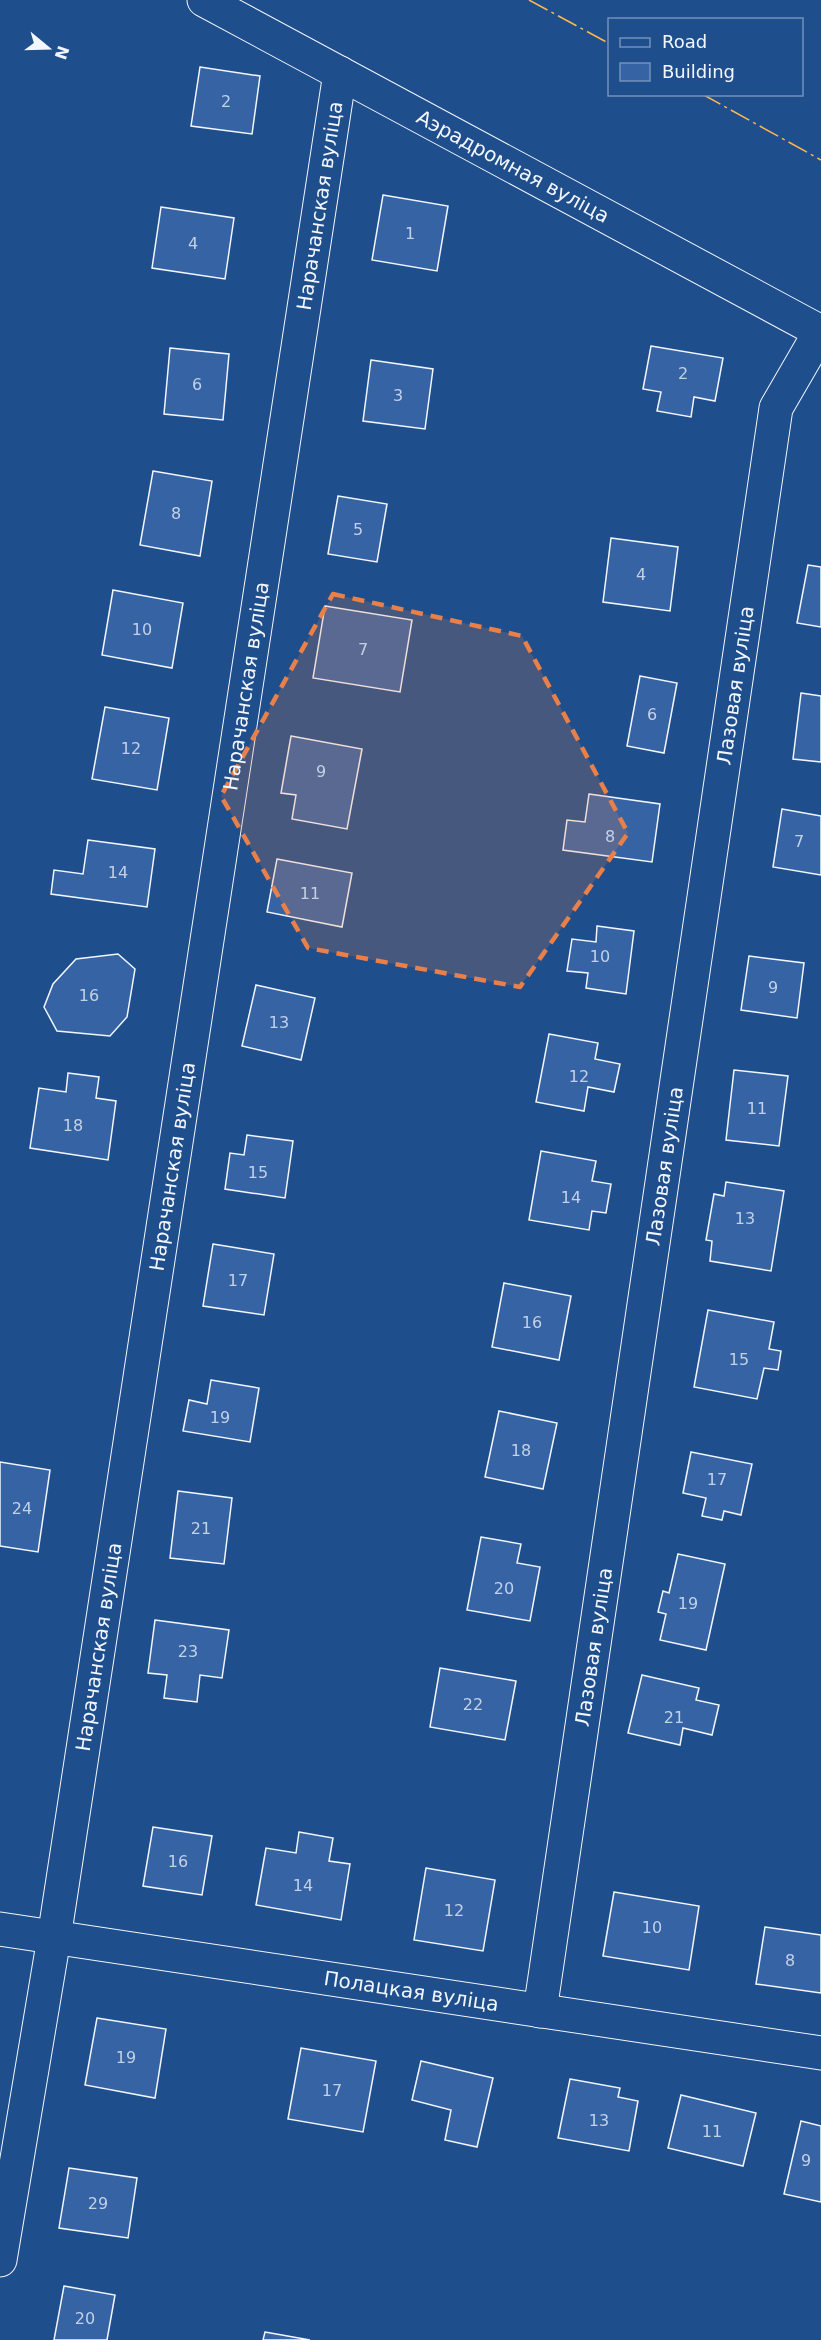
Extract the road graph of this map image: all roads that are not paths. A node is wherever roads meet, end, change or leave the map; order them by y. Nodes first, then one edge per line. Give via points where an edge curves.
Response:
1 (204, 0) edge
2 (340, 73) junction
3 (821, 332) edge
4 (0, 1929) edge
5 (54, 1938) junction
6 (540, 2011) junction
7 (821, 2053) edge
8 (0, 2260) edge

1 - 2 street, Аэрадромная вуліца
2 - 3 street, Аэрадромная вуліца
2 - 5 street, Нарачанская вуліца
3 - 6 street, Лазовая вуліца via 776,408
4 - 5 street, Полацкая вуліца
5 - 6 street, Полацкая вуліца
5 - 8 street, Нарачанская вуліца
6 - 7 street, Полацкая вуліца

